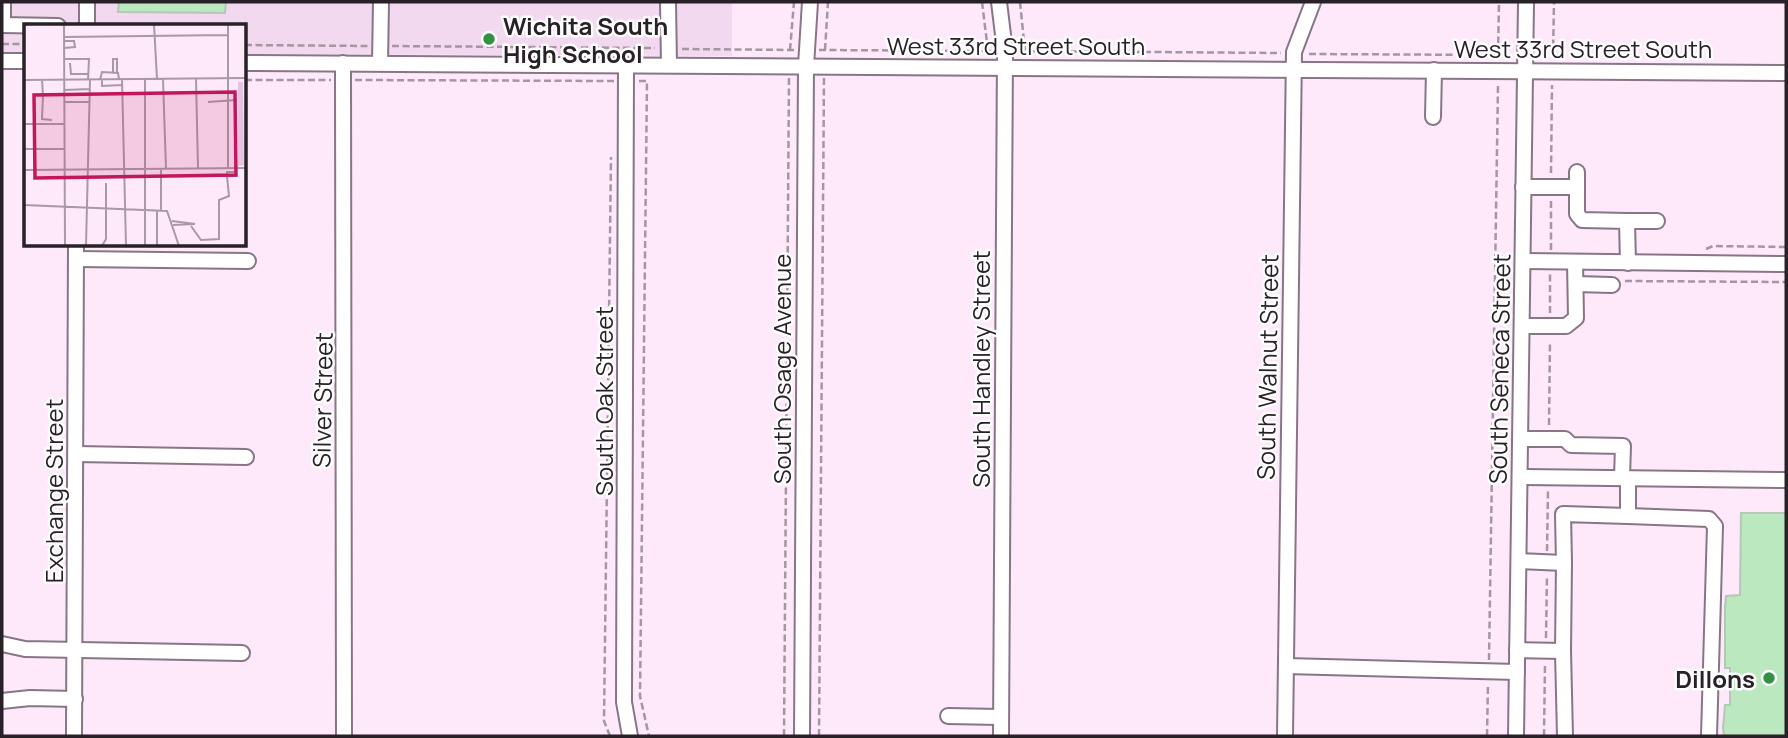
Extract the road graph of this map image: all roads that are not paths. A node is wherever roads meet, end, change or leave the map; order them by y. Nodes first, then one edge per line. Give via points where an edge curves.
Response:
1 (3, 2) edge
2 (87, 2) edge
3 (381, 2) edge
4 (668, 2) edge
5 (810, 2) edge
6 (999, 2) edge
7 (1313, 2) edge
8 (1526, 2) edge
9 (87, 24) edge
10 (24, 25) edge
11 (2, 61) edge
12 (24, 61) edge
13 (247, 63) edge
14 (343, 63) junction
15 (380, 63) junction
16 (619, 65) junction
17 (669, 65) junction
18 (806, 66) junction
19 (1005, 67) junction
20 (1293, 69) junction
21 (1434, 70) junction
22 (1525, 70) junction
23 (1786, 73) edge
24 (1433, 117) dead end
25 (1523, 187) junction
26 (1627, 221) junction
27 (1657, 221) dead end
28 (76, 252) edge
29 (248, 261) dead end
30 (1522, 261) junction
31 (1576, 262) junction
32 (1628, 263) junction
33 (1786, 264) edge
34 (1614, 282) road end
35 (1576, 284) junction
36 (1522, 326) junction
37 (1521, 439) junction
38 (76, 454) junction
39 (246, 457) dead end
40 (1520, 477) junction
41 (1625, 478) junction
42 (1786, 480) edge
43 (1628, 516) junction
44 (1519, 561) junction
45 (1564, 564) junction
46 (2, 644) edge
47 (75, 650) junction
48 (1517, 650) junction
49 (1563, 651) junction
50 (243, 653) dead end
51 (1286, 666) junction
52 (1517, 672) junction
53 (75, 699) junction
54 (2, 701) edge
55 (948, 716) dead end
56 (1000, 717) junction
57 (74, 736) edge
58 (344, 736) edge
59 (629, 736) edge
60 (802, 736) edge
61 (1001, 736) edge
62 (1285, 736) edge
63 (1516, 736) edge
64 (1565, 736) edge
65 (1709, 736) edge

1 - 10 street via 3,25
2 - 9 street
3 - 15 street
4 - 17 street
5 - 18 street, South Osage Avenue
6 - 19 street, South Handley Street
7 - 20 street, South Walnut Street
8 - 22 street, South Seneca Street
11 - 12 street
13 - 14 street, West 33rd Street South
14 - 15 street, West 33rd Street South
14 - 58 street, Silver Street
15 - 16 street, West 33rd Street South
16 - 17 street, West 33rd Street South
16 - 59 street, South Oak Street via 624,702
17 - 18 street, West 33rd Street South
18 - 19 street, West 33rd Street South
18 - 60 street, South Osage Avenue
19 - 20 street, West 33rd Street South
19 - 56 street, South Handley Street
20 - 21 street, West 33rd Street South
20 - 51 street, South Walnut Street
21 - 22 street, West 33rd Street South via 1498,63
21 - 24 street
22 - 23 street, West 33rd Street South
22 - 25 street, South Seneca Street
25 - 26 street via 1551,187 1577,180 1577,214 1582,220
25 - 30 street, South Seneca Street
26 - 27 street
26 - 32 street
28 - 29 street
28 - 38 street, Exchange Street
30 - 31 street
30 - 36 street, South Seneca Street
31 - 32 street
31 - 35 street
32 - 33 street
34 - 35 street
35 - 36 street via 1576,318 1566,326
36 - 37 street, South Seneca Street
37 - 40 street, South Seneca Street
37 - 41 street via 1623,446
38 - 39 street
38 - 47 street, Exchange Street
40 - 41 street
40 - 44 street, South Seneca Street
41 - 42 street
41 - 43 street
43 - 45 street via 1563,514
43 - 65 street via 1709,519 1715,526
44 - 45 street
44 - 48 street, South Seneca Street
45 - 49 street
46 - 47 street
47 - 50 street
47 - 53 street, Exchange Street
48 - 49 street
48 - 52 street, South Seneca Street
49 - 64 street
51 - 52 street
51 - 62 street, South Walnut Street
52 - 63 street, South Seneca Street
53 - 54 street
53 - 57 street, Exchange Street
55 - 56 street
56 - 61 street, South Handley Street

